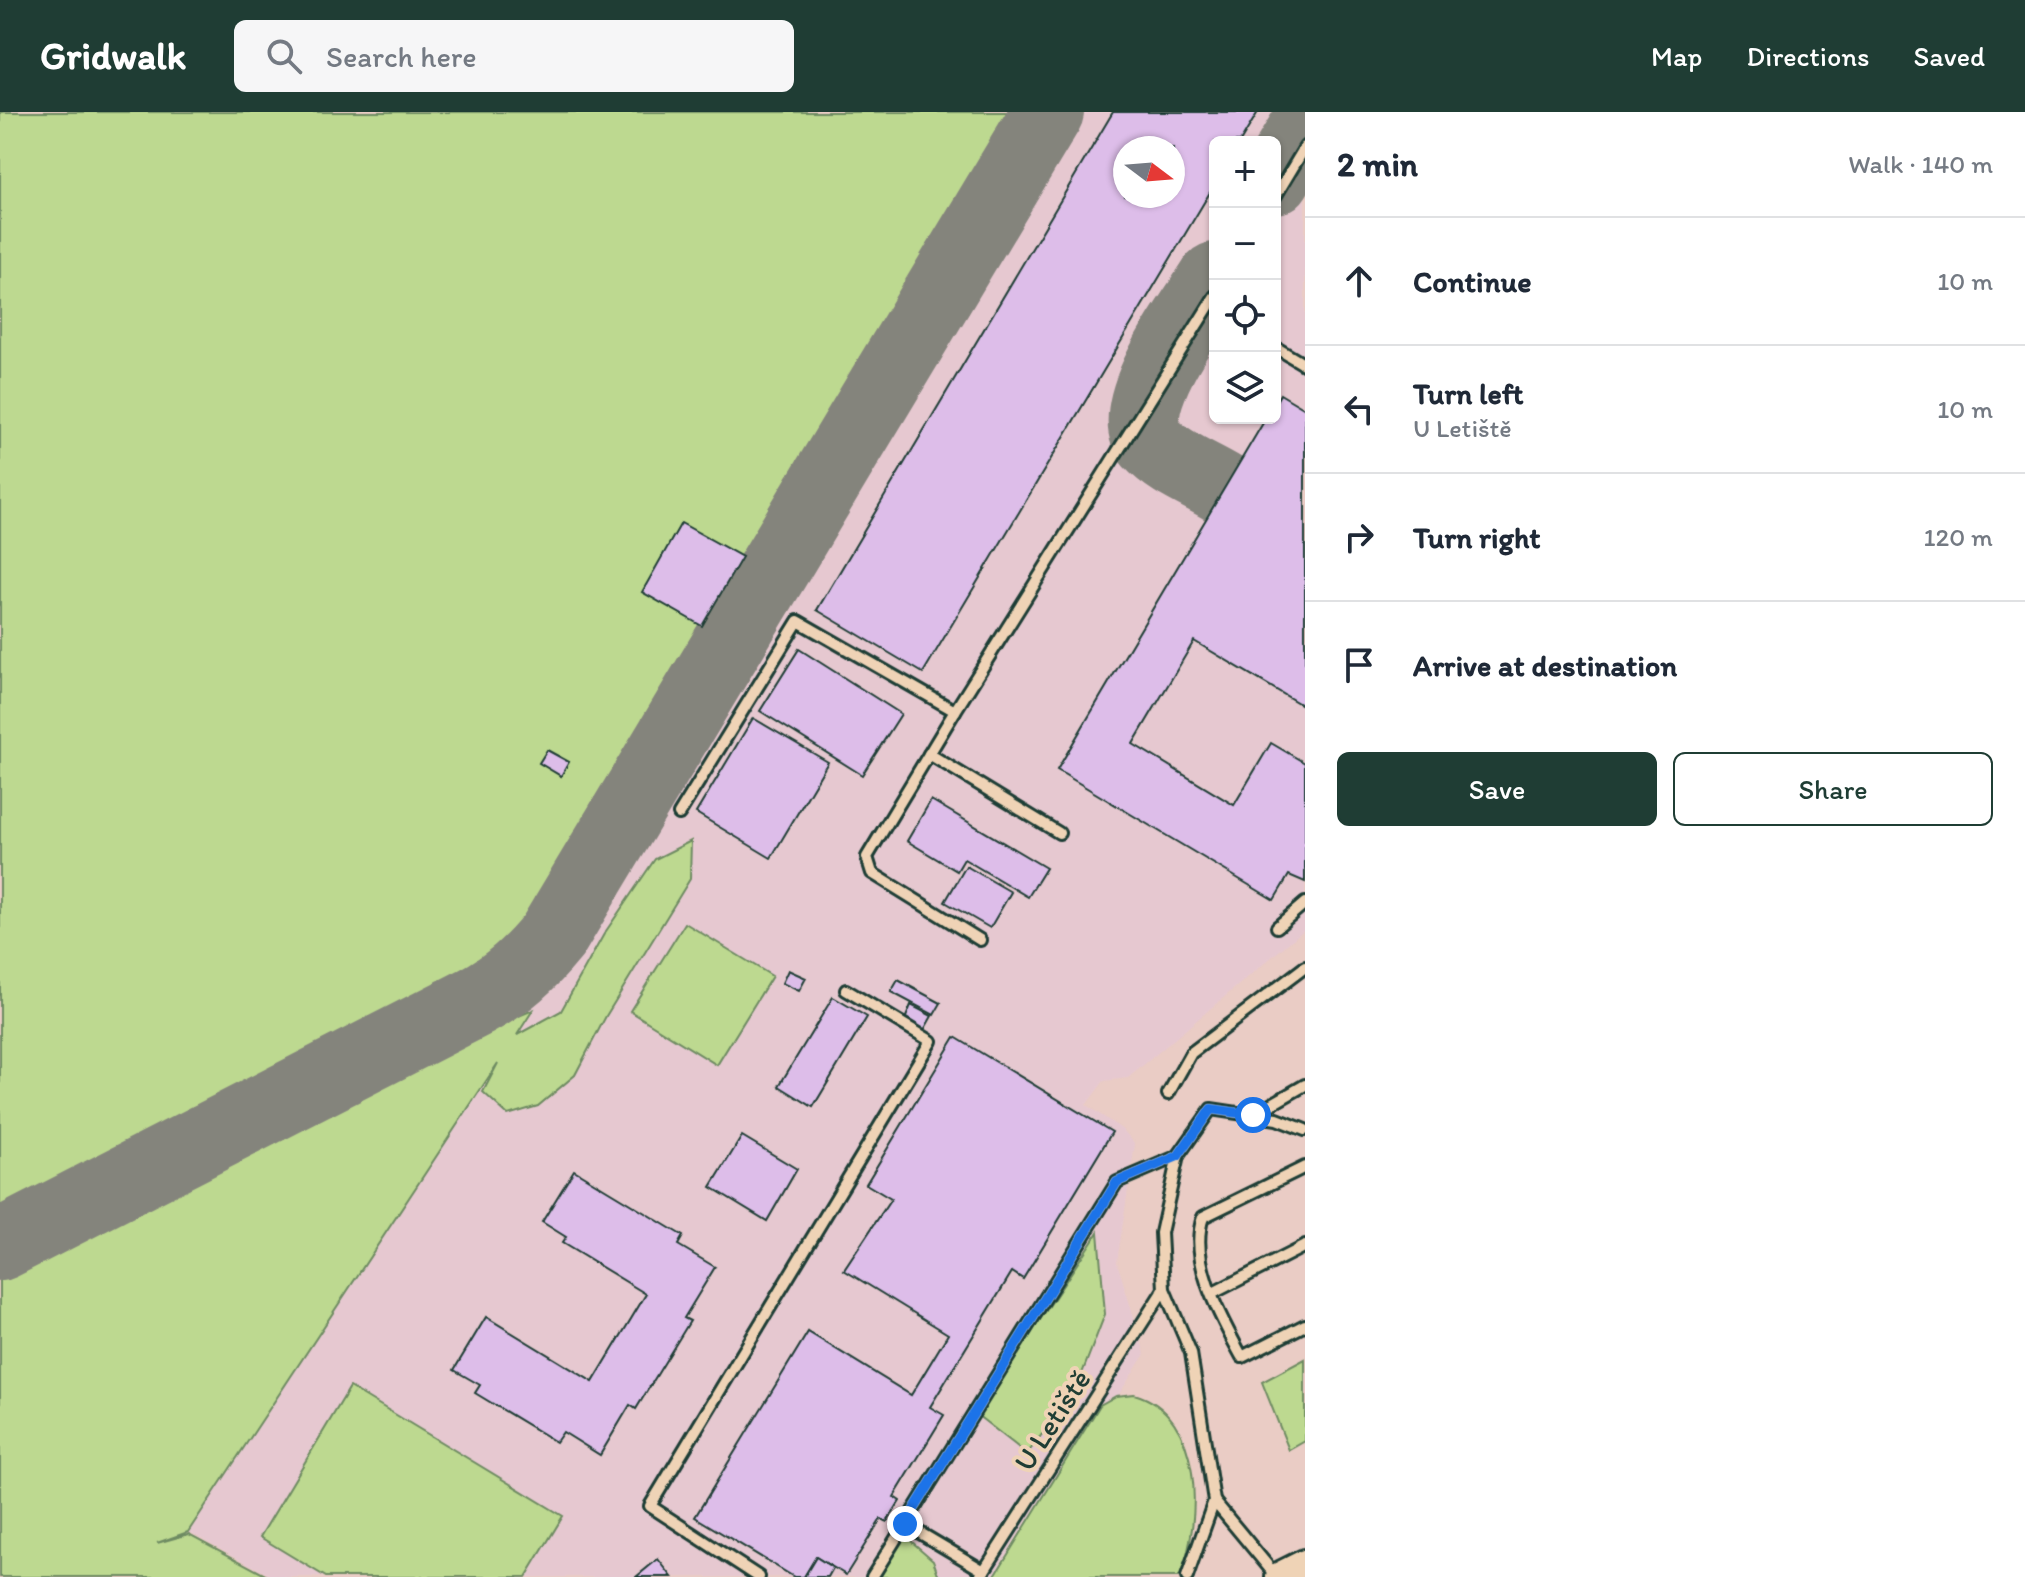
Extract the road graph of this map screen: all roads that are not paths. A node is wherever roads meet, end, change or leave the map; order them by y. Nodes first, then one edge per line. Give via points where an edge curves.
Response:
1 (1305, 147) edge
2 (1281, 187) edge
3 (1209, 315) edge
4 (1281, 351) edge
5 (1305, 365) edge
6 (955, 711) junction
7 (929, 754) junction
8 (679, 814) dead end
9 (1059, 833) dead end
10 (1305, 903) edge
11 (1277, 927) dead end
12 (980, 940) dead end
13 (1305, 967) edge
14 (846, 990) dead end
15 (1305, 1085) edge
16 (1168, 1094) dead end
17 (1253, 1115) junction
18 (1305, 1130) edge
19 (1178, 1156) junction
20 (1305, 1167) edge
21 (1305, 1246) edge
22 (1164, 1289) junction
23 (1213, 1293) junction
24 (1305, 1325) edge
25 (1214, 1501) junction
26 (905, 1524) junction
27 (1305, 1565) edge
28 (982, 1574) edge
29 (759, 1577) edge
30 (872, 1577) edge
31 (1187, 1577) edge
32 (1278, 1577) edge

1 - 2 lane
3 - 6 lane
4 - 5 lane
6 - 7 lane
6 - 8 lane via 798,621
7 - 9 lane
7 - 12 lane via 867,857 872,873
10 - 11 lane
13 - 16 lane via 1191,1053
14 - 29 lane via 931,1041 650,1506
15 - 17 lane
17 - 18 lane
17 - 19 lane via 1211,1109
19 - 22 lane via 1161,1233
19 - 26 lane via 1117,1182
20 - 23 lane via 1203,1217 1196,1237
21 - 23 lane
22 - 25 lane via 1191,1353
22 - 28 lane, U Letiště
23 - 24 lane via 1242,1357
25 - 31 lane
25 - 32 lane
26 - 28 lane
26 - 30 lane
27 - 32 main road

